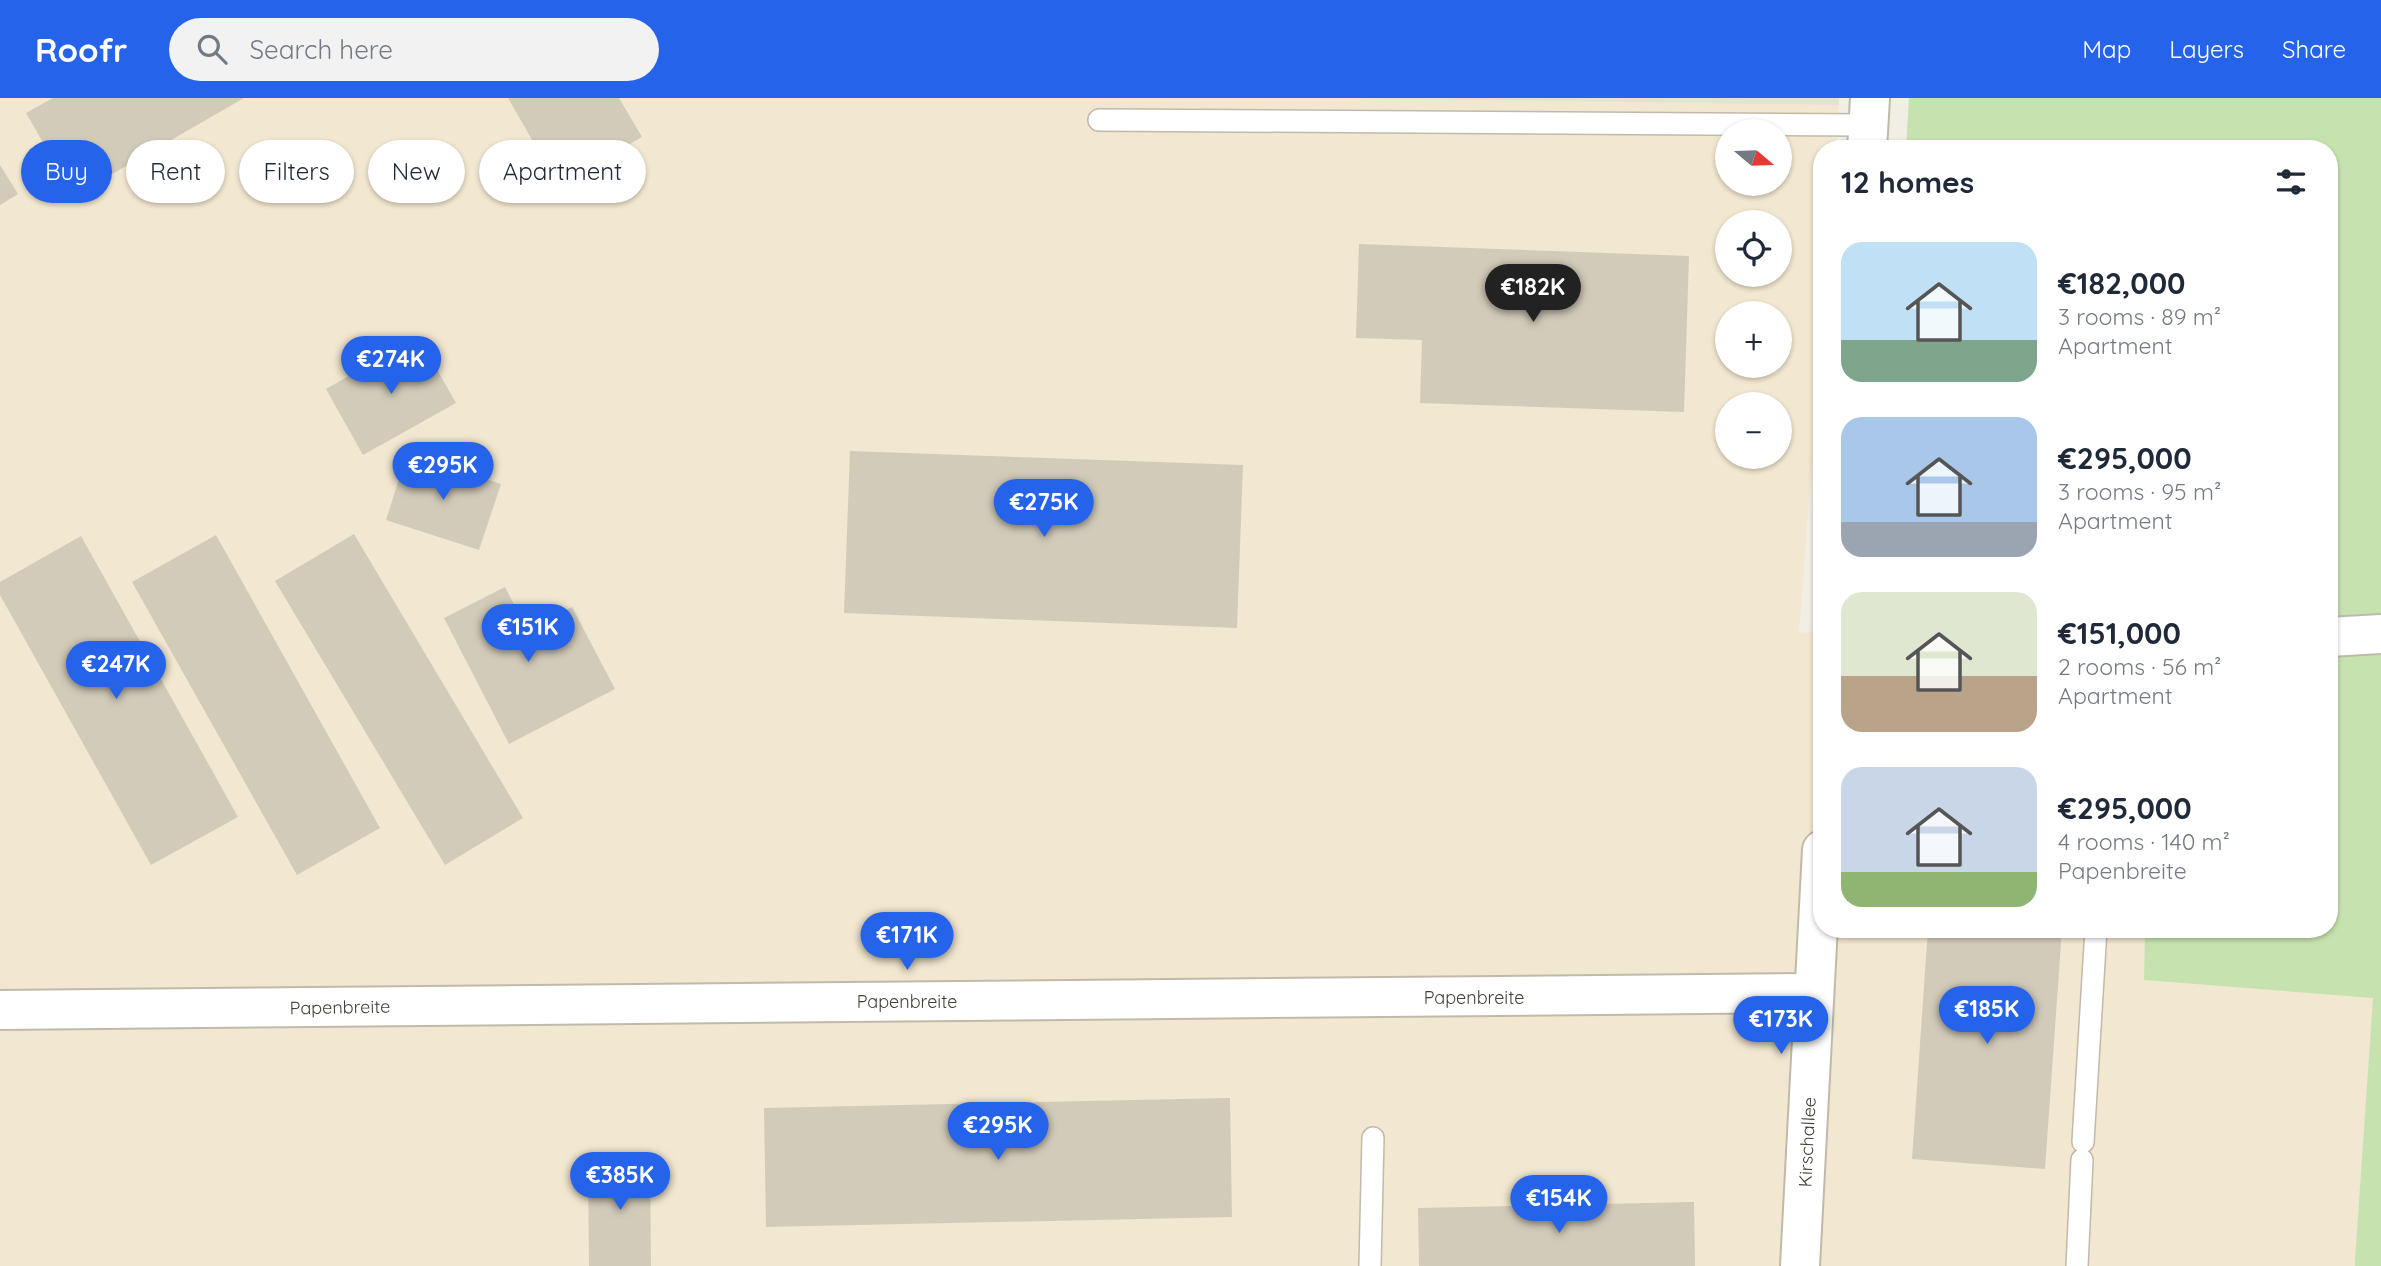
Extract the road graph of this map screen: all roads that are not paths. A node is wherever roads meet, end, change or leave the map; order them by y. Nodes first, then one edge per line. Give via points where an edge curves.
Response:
1 (1099, 120) dead end
2 (1868, 124) edge
3 (2381, 634) edge
4 (2338, 636) edge
5 (1817, 938) edge
6 (2095, 938) edge
7 (1814, 993) junction
8 (0, 1010) edge
9 (1373, 1139) dead end
10 (1370, 1266) edge
11 (1800, 1266) edge
12 (2077, 1266) edge

1 - 2 lane
3 - 4 street
5 - 7 street, Kirschallee
6 - 12 lane
7 - 8 street, Papenbreite
7 - 11 street, Kirschallee
9 - 10 lane

